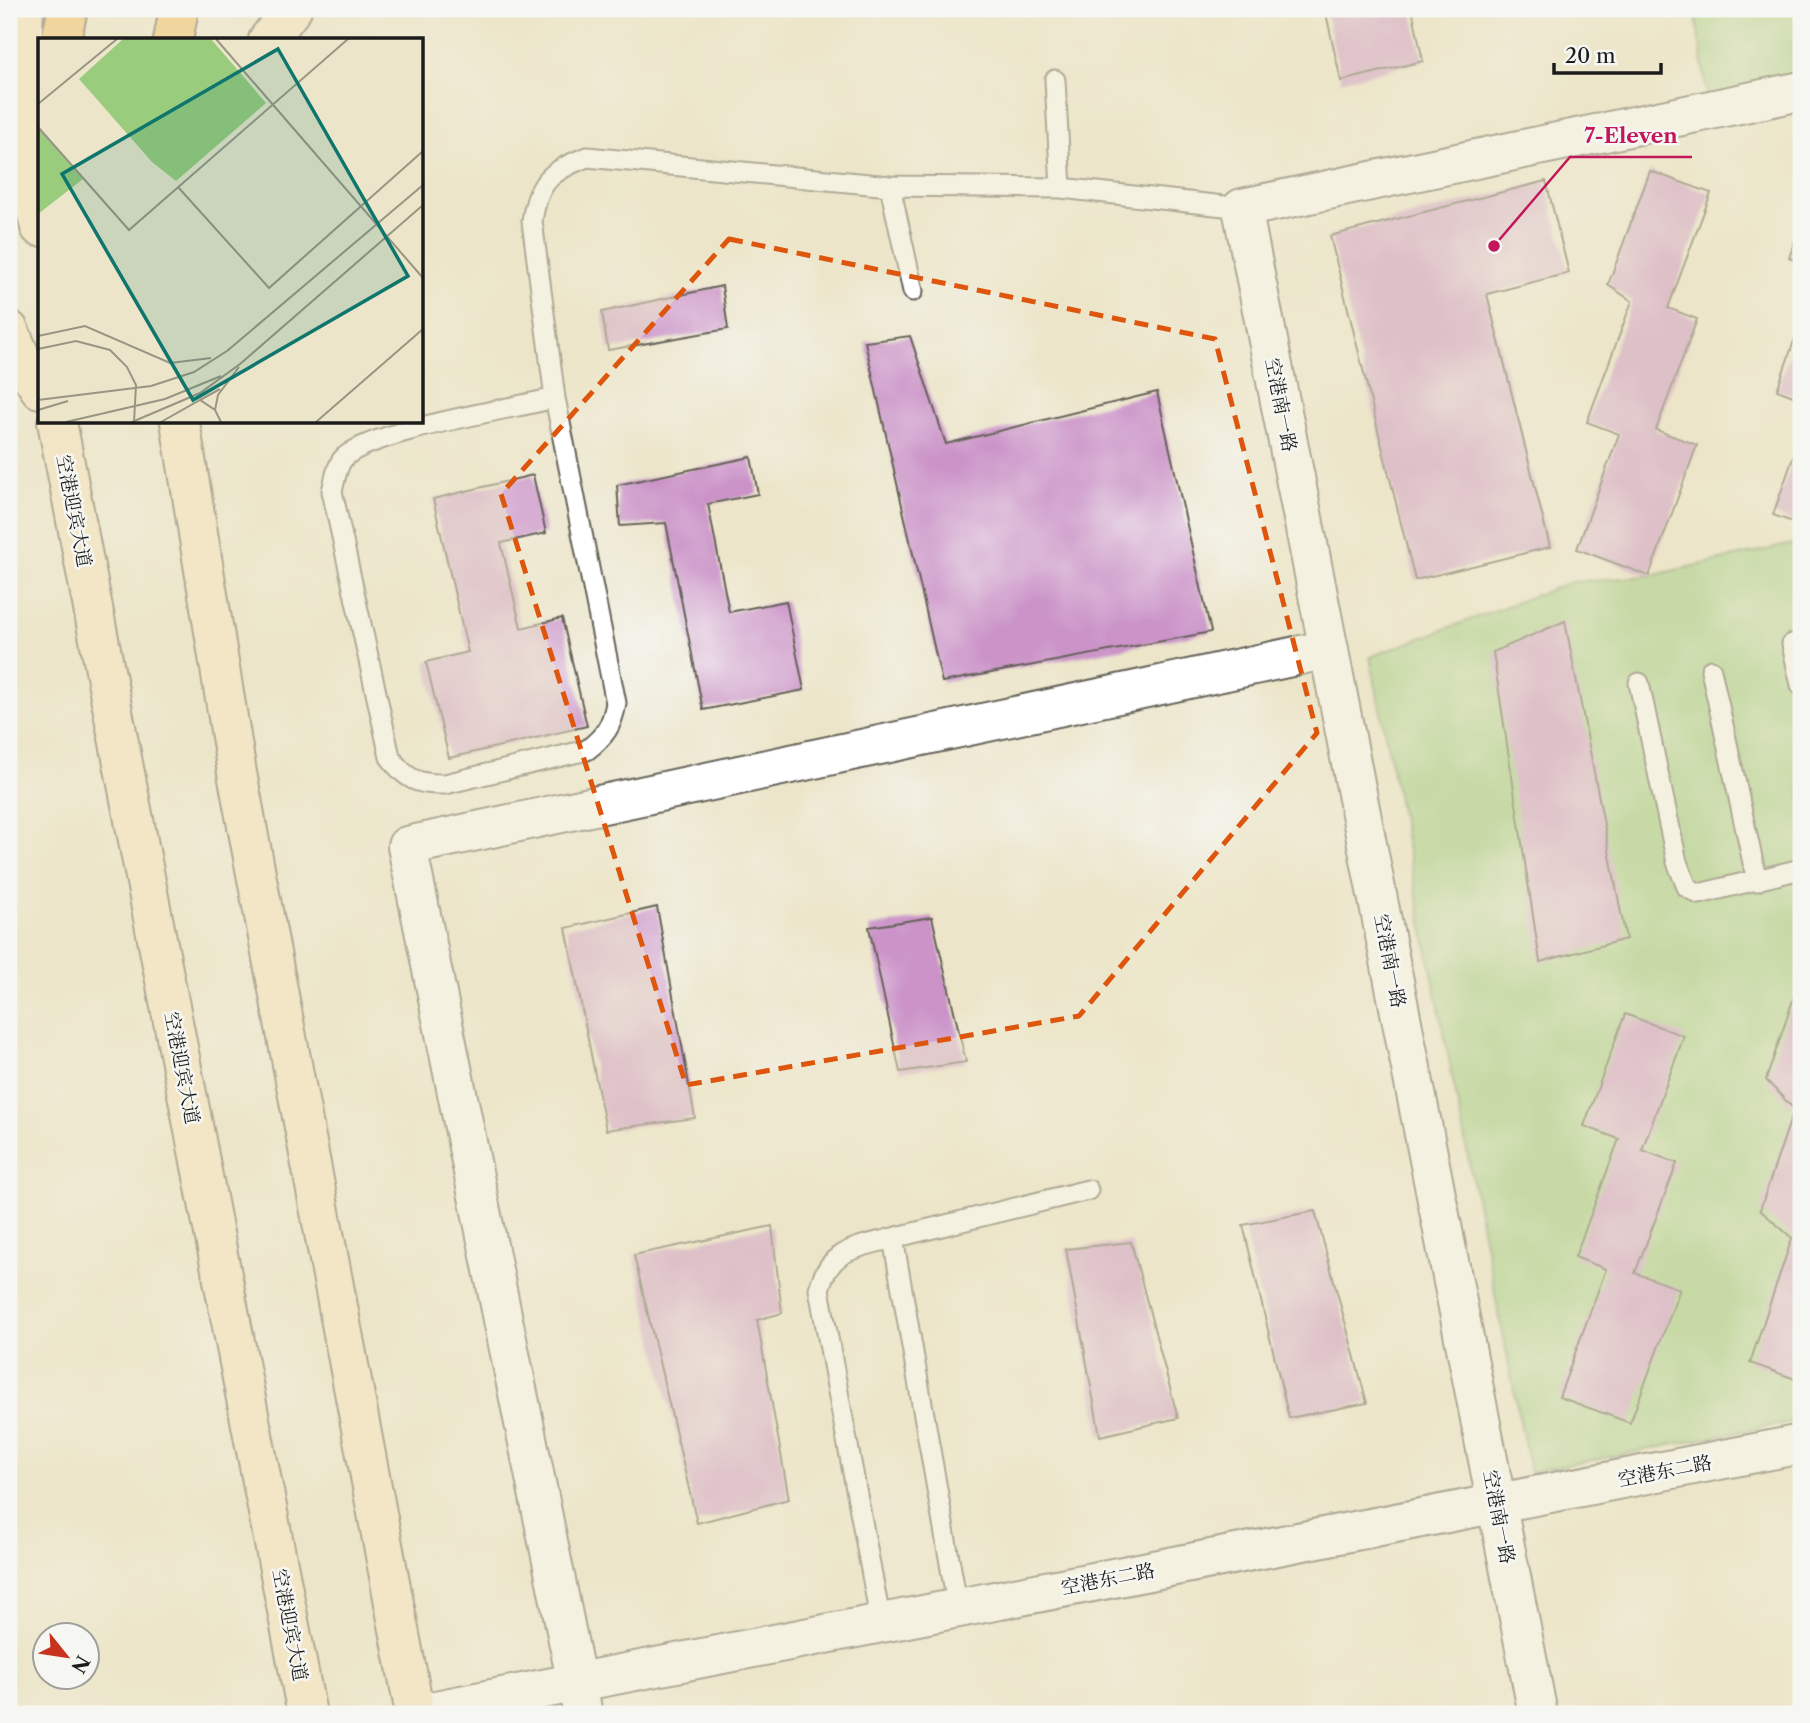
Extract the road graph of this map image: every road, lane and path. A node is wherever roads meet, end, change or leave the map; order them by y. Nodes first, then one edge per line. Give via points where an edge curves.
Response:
1 (24, 9) edge
2 (68, 9) edge
3 (179, 9) edge
4 (292, 9) edge
5 (61, 38) edge
6 (173, 38) edge
7 (270, 38) edge
8 (1055, 80) dead end
9 (1801, 91) edge
10 (890, 186) junction
11 (1061, 188) junction
12 (1242, 208) junction
13 (38, 219) edge
14 (913, 291) dead end
15 (9, 330) edge
16 (38, 386) edge
17 (555, 398) junction
18 (57, 424) edge
19 (180, 424) edge
20 (1792, 644) dead end
21 (1329, 649) junction
22 (1710, 670) dead end
23 (1639, 683) dead end
24 (1801, 685) edge
25 (1801, 869) edge
26 (1757, 881) junction
27 (1088, 1189) dead end
28 (893, 1238) junction
29 (1801, 1444) edge
30 (1496, 1504) junction
31 (958, 1609) junction
32 (881, 1624) junction
33 (580, 1699) edge
34 (413, 1705) edge
35 (307, 1714) edge
36 (1538, 1714) edge

1 - 13 main road via 23,124 28,181
2 - 5 highway
3 - 6 highway
4 - 7 main road
8 - 11 lane
9 - 12 street
10 - 11 lane
10 - 14 lane
10 - 17 lane via 587,157 559,168 535,201 532,221
11 - 12 lane
12 - 21 street, 空港南一路
15 - 16 main road
17 - 17 lane via 615,703 613,721 604,737 587,750 445,784 409,779 390,757 332,491 342,460 373,440
18 - 35 main road, 空港迎宾大道
19 - 34 main road via 237,773
20 - 24 lane
21 - 30 street, 空港南一路
21 - 33 street via 407,846
22 - 26 lane
23 - 26 lane via 1681,877 1699,894
25 - 26 lane
27 - 28 lane
28 - 31 lane
28 - 32 lane via 844,1252 824,1273 819,1289
29 - 30 street, 空港东二路
30 - 31 street, 空港东二路
30 - 36 street, 空港南一路
31 - 32 street, 空港东二路
32 - 33 street, 空港东二路
33 - 34 street, 空港东二路

